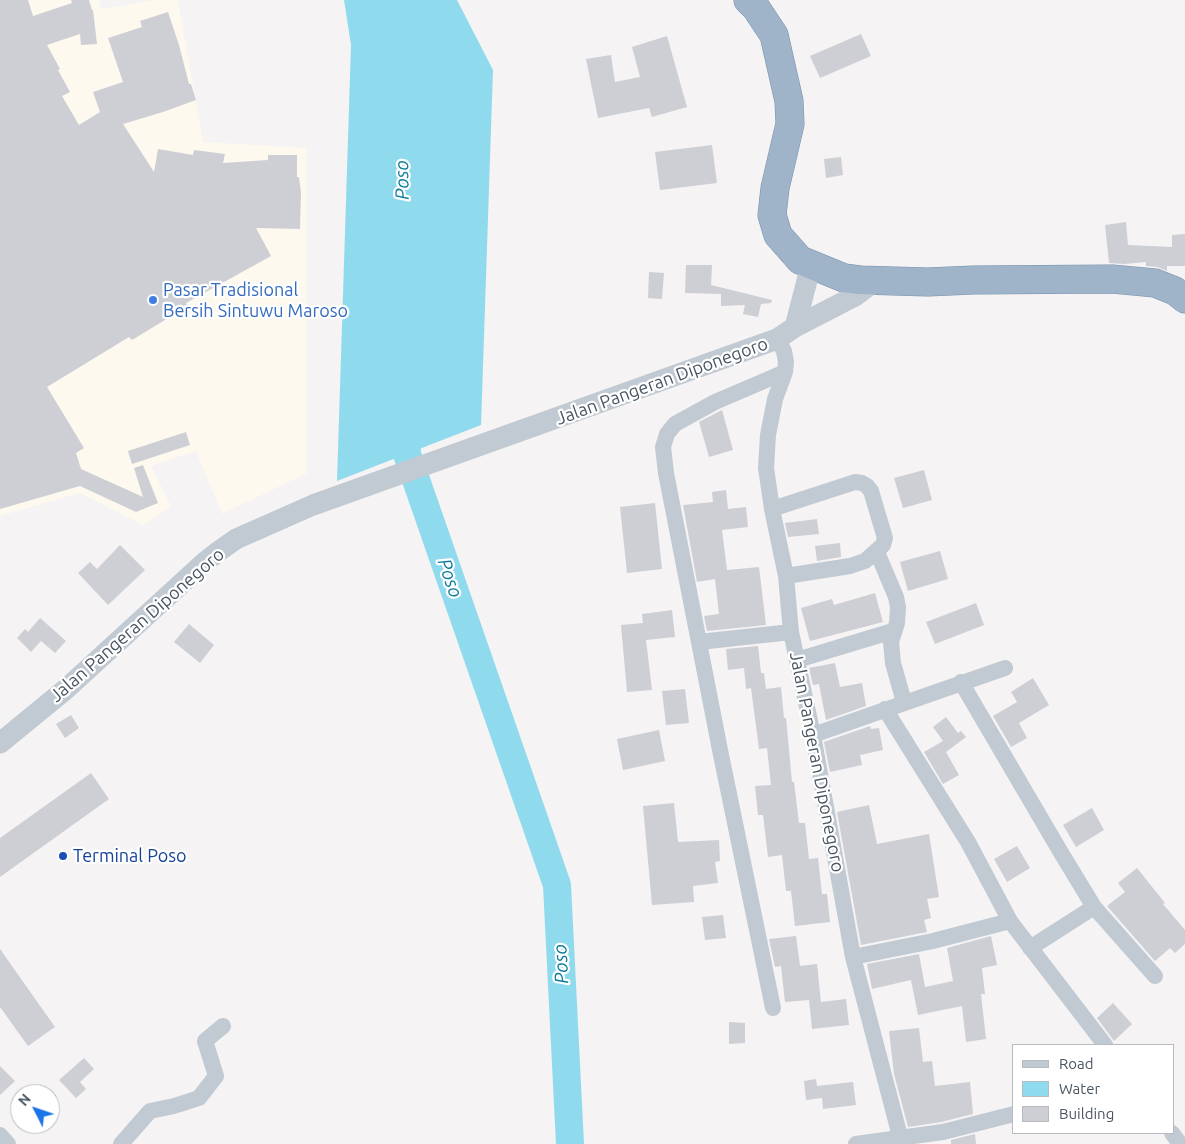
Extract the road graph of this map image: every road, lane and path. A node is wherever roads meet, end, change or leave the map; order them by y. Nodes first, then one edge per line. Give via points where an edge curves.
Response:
1 (748, 0) edge
2 (811, 266) junction
3 (875, 281) junction
4 (1185, 299) edge
5 (795, 327) junction
6 (778, 339) junction
7 (785, 372) junction
8 (772, 509) junction
9 (877, 552) junction
10 (786, 576) junction
11 (791, 632) junction
12 (893, 632) junction
13 (699, 642) junction
14 (797, 660) junction
15 (1005, 668) dead end
16 (961, 682) junction
17 (904, 702) junction
18 (885, 709) junction
19 (813, 735) junction
20 (0, 743) edge
21 (1094, 907) junction
22 (1010, 921) junction
23 (1030, 948) junction
24 (853, 957) junction
25 (1155, 976) dead end
26 (773, 1008) dead end
27 (223, 1026) dead end
28 (1104, 1044) edge
29 (1012, 1115) edge
30 (0, 1135) edge
31 (901, 1141) edge
32 (8, 1144) edge
33 (121, 1144) edge
34 (856, 1144) edge

1 - 2 highway via 774,35 789,101 790,124 772,215 783,243
2 - 3 highway via 844,278
2 - 5 street
3 - 4 highway via 1112,280 1154,283 1175,291
3 - 5 street via 855,296
5 - 6 street
6 - 7 street, Jalan Pangeran Diponegoro via 784,351
6 - 20 street, Jalan Pangeran Diponegoro via 313,505 236,539 66,690
7 - 8 street, Jalan Pangeran Diponegoro via 775,399 768,435 766,468
7 - 13 street via 715,402 675,424 664,441 663,458
8 - 9 street via 855,482 862,483 871,491 885,538
8 - 10 street, Jalan Pangeran Diponegoro
9 - 10 street via 850,566
9 - 12 street via 896,597 897,623
10 - 11 street, Jalan Pangeran Diponegoro
11 - 13 street
11 - 14 street, Jalan Pangeran Diponegoro
12 - 14 street
12 - 17 street via 893,663
13 - 26 street
14 - 19 street, Jalan Pangeran Diponegoro
15 - 16 street
16 - 17 street
16 - 21 street
17 - 18 street
18 - 19 street
18 - 22 street via 968,842
19 - 24 street, Jalan Pangeran Diponegoro
21 - 23 street
21 - 25 street
22 - 23 street
22 - 24 street
23 - 28 street
24 - 31 street, Jalan Pangeran Diponegoro
27 - 33 street via 205,1041 216,1076 199,1098 150,1111
29 - 31 street
30 - 32 street
31 - 34 street via 878,1140

